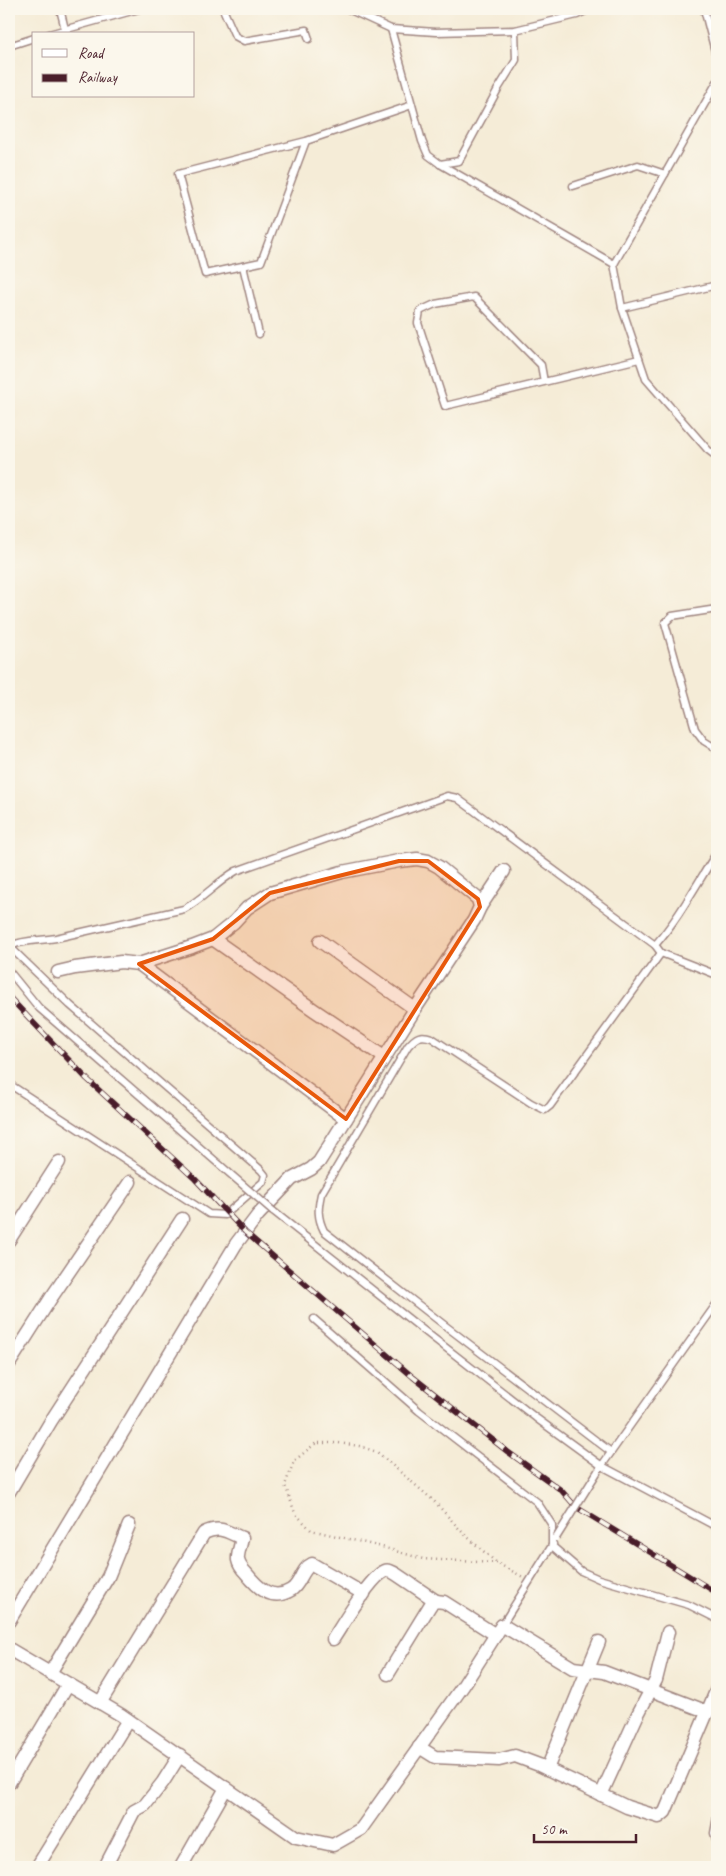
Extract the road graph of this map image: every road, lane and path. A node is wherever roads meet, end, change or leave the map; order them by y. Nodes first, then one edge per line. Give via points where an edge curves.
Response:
1 (60, 9) edge
2 (138, 9) edge
3 (223, 9) edge
4 (348, 9) edge
5 (590, 9) edge
6 (704, 9) edge
7 (717, 24) edge
8 (709, 26) junction
9 (65, 29) junction
10 (391, 29) junction
11 (516, 30) junction
12 (55, 32) edge
13 (32, 39) edge
14 (309, 39) dead end
15 (9, 46) edge
16 (717, 60) edge
17 (717, 82) edge
18 (412, 105) junction
19 (306, 142) junction
20 (440, 164) junction
21 (665, 174) junction
22 (573, 186) dead end
23 (614, 264) junction
24 (243, 266) junction
25 (717, 285) edge
26 (622, 308) junction
27 (259, 334) dead end
28 (639, 359) junction
29 (544, 382) junction
30 (717, 457) edge
31 (717, 609) edge
32 (717, 749) edge
33 (716, 858) edge
34 (504, 871) dead end
35 (480, 907) junction
36 (213, 939) junction
37 (320, 941) dead end
38 (655, 945) junction
39 (661, 952) junction
40 (139, 964) junction
41 (9, 972) edge
42 (58, 972) dead end
43 (717, 975) edge
44 (415, 1008) junction
45 (384, 1057) junction
46 (9, 1084) edge
47 (346, 1119) junction
48 (59, 1162) dead end
49 (130, 1182) dead end
50 (182, 1219) dead end
51 (9, 1240) edge
52 (717, 1303) edge
53 (314, 1319) dead end
54 (9, 1364) edge
55 (611, 1452) junction
56 (600, 1468) junction
57 (9, 1492) edge
58 (129, 1525) dead end
59 (717, 1527) edge
60 (552, 1546) junction
61 (497, 1563) junction
62 (530, 1581) junction
63 (364, 1594) junction
64 (436, 1601) junction
65 (717, 1619) edge
66 (9, 1621) edge
67 (499, 1630) junction
68 (668, 1632) dead end
69 (333, 1639) dead end
70 (599, 1642) dead end
71 (10, 1651) edge
72 (586, 1670) junction
73 (50, 1674) junction
74 (388, 1674) dead end
75 (68, 1684) junction
76 (717, 1689) edge
77 (650, 1690) junction
78 (100, 1703) junction
79 (708, 1712) junction
80 (128, 1720) junction
81 (420, 1747) junction
82 (180, 1756) junction
83 (547, 1769) junction
84 (9, 1783) edge
85 (226, 1788) junction
86 (601, 1795) junction
87 (717, 1817) edge
88 (717, 1842) edge
89 (37, 1867) edge
90 (105, 1867) edge
91 (181, 1867) edge

1 - 9 lane
2 - 9 lane
3 - 14 lane via 235,36 244,41 306,30
4 - 10 lane
5 - 11 lane
6 - 8 lane
7 - 8 lane
8 - 16 lane
9 - 12 lane
10 - 11 lane via 436,32
10 - 18 lane
11 - 20 lane via 516,60 459,161
13 - 15 lane
17 - 21 lane
18 - 19 lane
18 - 20 lane via 428,155
19 - 24 lane via 261,262
19 - 24 lane via 178,174 205,274
20 - 23 lane
21 - 22 lane via 635,165
21 - 23 lane
23 - 26 lane
24 - 27 lane
25 - 26 lane
26 - 28 lane
28 - 29 lane
28 - 30 lane via 646,379
29 - 29 lane via 445,406 418,323 420,311 435,304 474,297 541,365
31 - 32 lane via 672,616 665,623 695,729 704,741
33 - 38 lane
34 - 35 street
35 - 36 street via 478,899 439,867 417,859 399,861 342,872 270,893 247,908
35 - 44 street
36 - 40 street
36 - 45 street
37 - 44 street
38 - 39 lane
38 - 46 lane via 457,798 447,796 236,871 184,909 56,938 24,940 9,946 70,1005 265,1175 264,1182 224,1215 209,1214
39 - 43 lane
39 - 55 lane via 545,1110 432,1038 416,1037 320,1194 317,1211 324,1231
40 - 42 street via 121,962
40 - 47 street
41 - 56 lane, bridge via 39,1008 273,1211
44 - 45 street
45 - 47 street
47 - 66 street via 319,1162 292,1179 236,1244
48 - 51 street
49 - 54 street
50 - 57 street via 51,1421
52 - 55 lane
53 - 60 lane via 420,1412 537,1502 552,1525
55 - 56 lane
56 - 59 lane
56 - 60 lane, bridge
58 - 73 street via 108,1577
60 - 62 lane
60 - 65 lane via 581,1571 599,1579 689,1605
61 - 61 path via 434,1501 377,1452 340,1443 316,1443 294,1461 285,1485 295,1513 311,1530 423,1559
61 - 62 path
62 - 67 lane
63 - 64 street via 379,1574 389,1570
63 - 69 street
63 - 78 street via 312,1564 307,1566 294,1589 278,1596 269,1594 256,1585 237,1559 242,1538 213,1528 204,1533
64 - 67 street
64 - 74 street
67 - 72 street via 573,1668
67 - 81 street
68 - 77 street via 656,1680
70 - 72 street
71 - 73 street
72 - 77 street via 604,1672
72 - 83 street
73 - 75 street
75 - 78 street
75 - 84 street
76 - 79 street
77 - 79 street
77 - 86 street
78 - 80 street
79 - 86 street via 663,1815 651,1816
80 - 82 street
80 - 89 street
81 - 83 street via 435,1757 499,1760 515,1756
81 - 85 street via 361,1830 333,1845 296,1837
82 - 85 street
82 - 90 street via 145,1805 134,1812
83 - 86 street
85 - 91 street
87 - 88 lane via 714,1833

